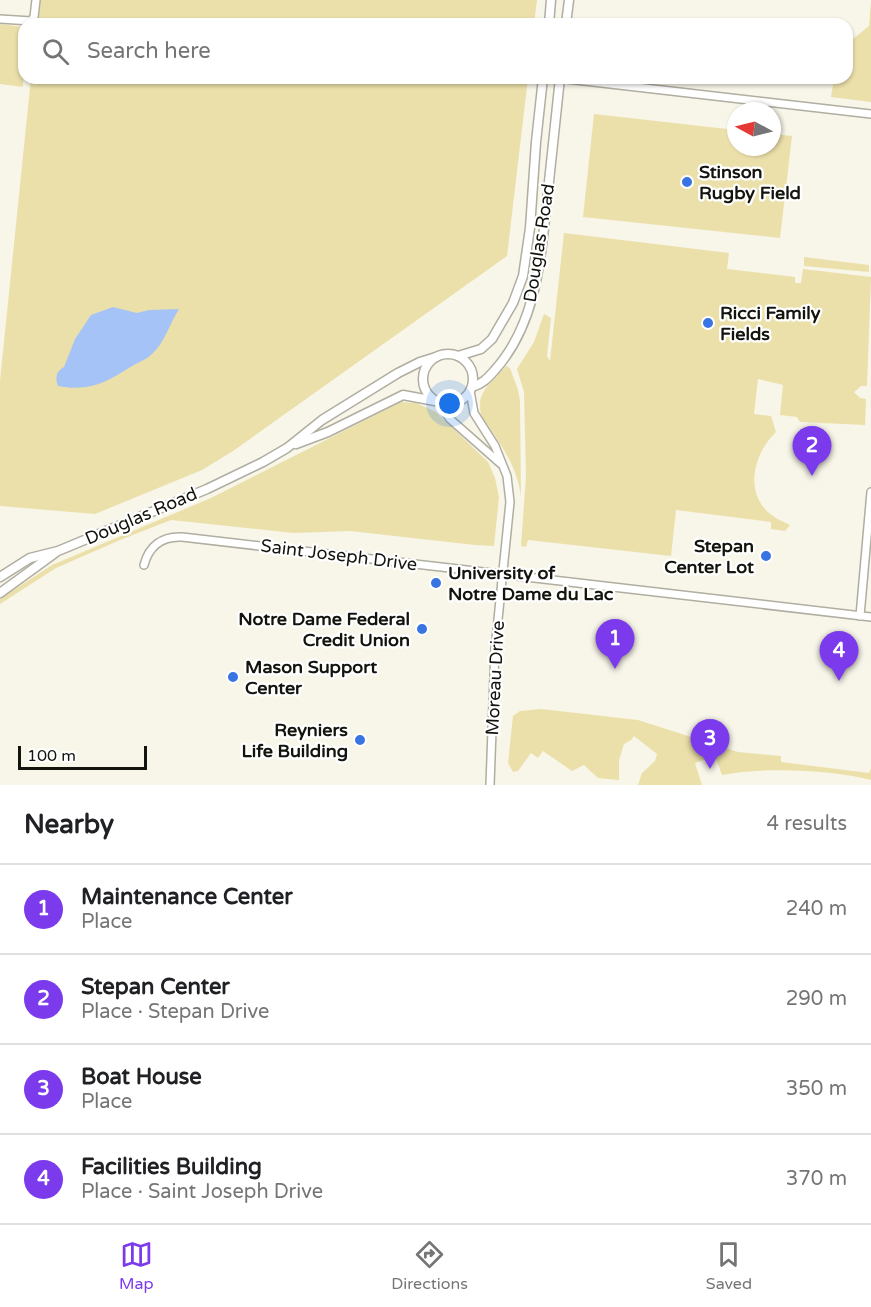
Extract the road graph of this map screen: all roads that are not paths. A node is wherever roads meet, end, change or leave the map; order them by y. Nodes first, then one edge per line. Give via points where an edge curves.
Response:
1 (36, 0) edge
2 (551, 0) edge
3 (569, 0) edge
4 (33, 18) edge
5 (550, 18) edge
6 (567, 18) edge
7 (0, 19) edge
8 (18, 20) edge
9 (542, 84) edge
10 (558, 84) edge
11 (611, 84) edge
12 (871, 114) edge
13 (458, 356) junction
14 (436, 357) junction
15 (471, 389) junction
16 (437, 402) junction
17 (287, 448) junction
18 (502, 464) junction
19 (871, 492) edge
20 (58, 551) junction
21 (144, 565) dead end
22 (503, 574) junction
23 (0, 577) edge
24 (0, 593) edge
25 (860, 615) junction
26 (871, 617) edge
27 (490, 785) edge

1 - 4 street
2 - 5 street
3 - 6 street
7 - 8 street
9 - 13 street, Douglas Road via 523,276 492,339 481,349
10 - 15 street, Douglas Road via 542,245 530,304 514,345 503,361
11 - 12 street
13 - 14 street
13 - 15 street via 472,372
14 - 16 street via 423,379
14 - 17 street, Douglas Road via 398,373 322,420
15 - 16 street via 454,404
15 - 18 street, Moreau Drive via 474,413
16 - 17 street, Douglas Road via 403,395
16 - 18 street
17 - 20 street, Douglas Road via 207,489
18 - 22 street, Moreau Drive via 510,502
19 - 25 street
20 - 23 street, Douglas Road via 30,558
20 - 24 street, Douglas Road
21 - 22 street, Saint Joseph Drive via 150,550 159,542 182,537
22 - 25 street, Saint Joseph Drive
22 - 27 street, Moreau Drive via 495,649
25 - 26 street, Saint Joseph Drive

